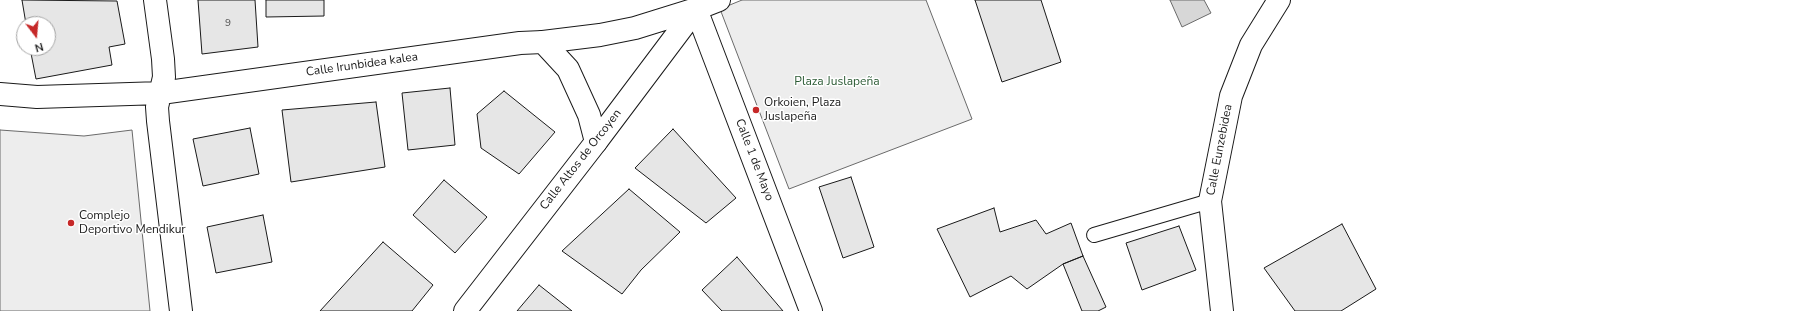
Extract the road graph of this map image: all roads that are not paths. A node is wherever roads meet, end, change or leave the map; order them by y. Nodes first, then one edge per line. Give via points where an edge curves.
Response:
1 (155, 0) edge
2 (719, 0) edge
3 (1279, 0) edge
4 (696, 9) junction
5 (543, 42) junction
6 (161, 93) junction
7 (0, 94) edge
8 (596, 142) junction
9 (1210, 201) junction
10 (1094, 235) dead end
11 (181, 311) edge
12 (465, 311) edge
13 (811, 311) edge
14 (1222, 311) edge

1 - 6 street via 163,59 164,77
2 - 4 street, Calle Irunbidea kalea
3 - 9 street, Calle Eunzebidea via 1252,45 1231,96
4 - 5 street, Calle Irunbidea kalea via 635,28
4 - 8 street, Calle Altos de Orcoyen
4 - 13 street, Calle 1 de Mayo
5 - 6 street, Calle Irunbidea kalea
5 - 8 street via 568,69 589,115
6 - 7 street, Calle Irunbidea kalea via 37,96
6 - 11 street via 157,107 158,121
8 - 12 street, Calle Altos de Orcoyen
9 - 10 lane
9 - 14 street, Calle Eunzebidea

